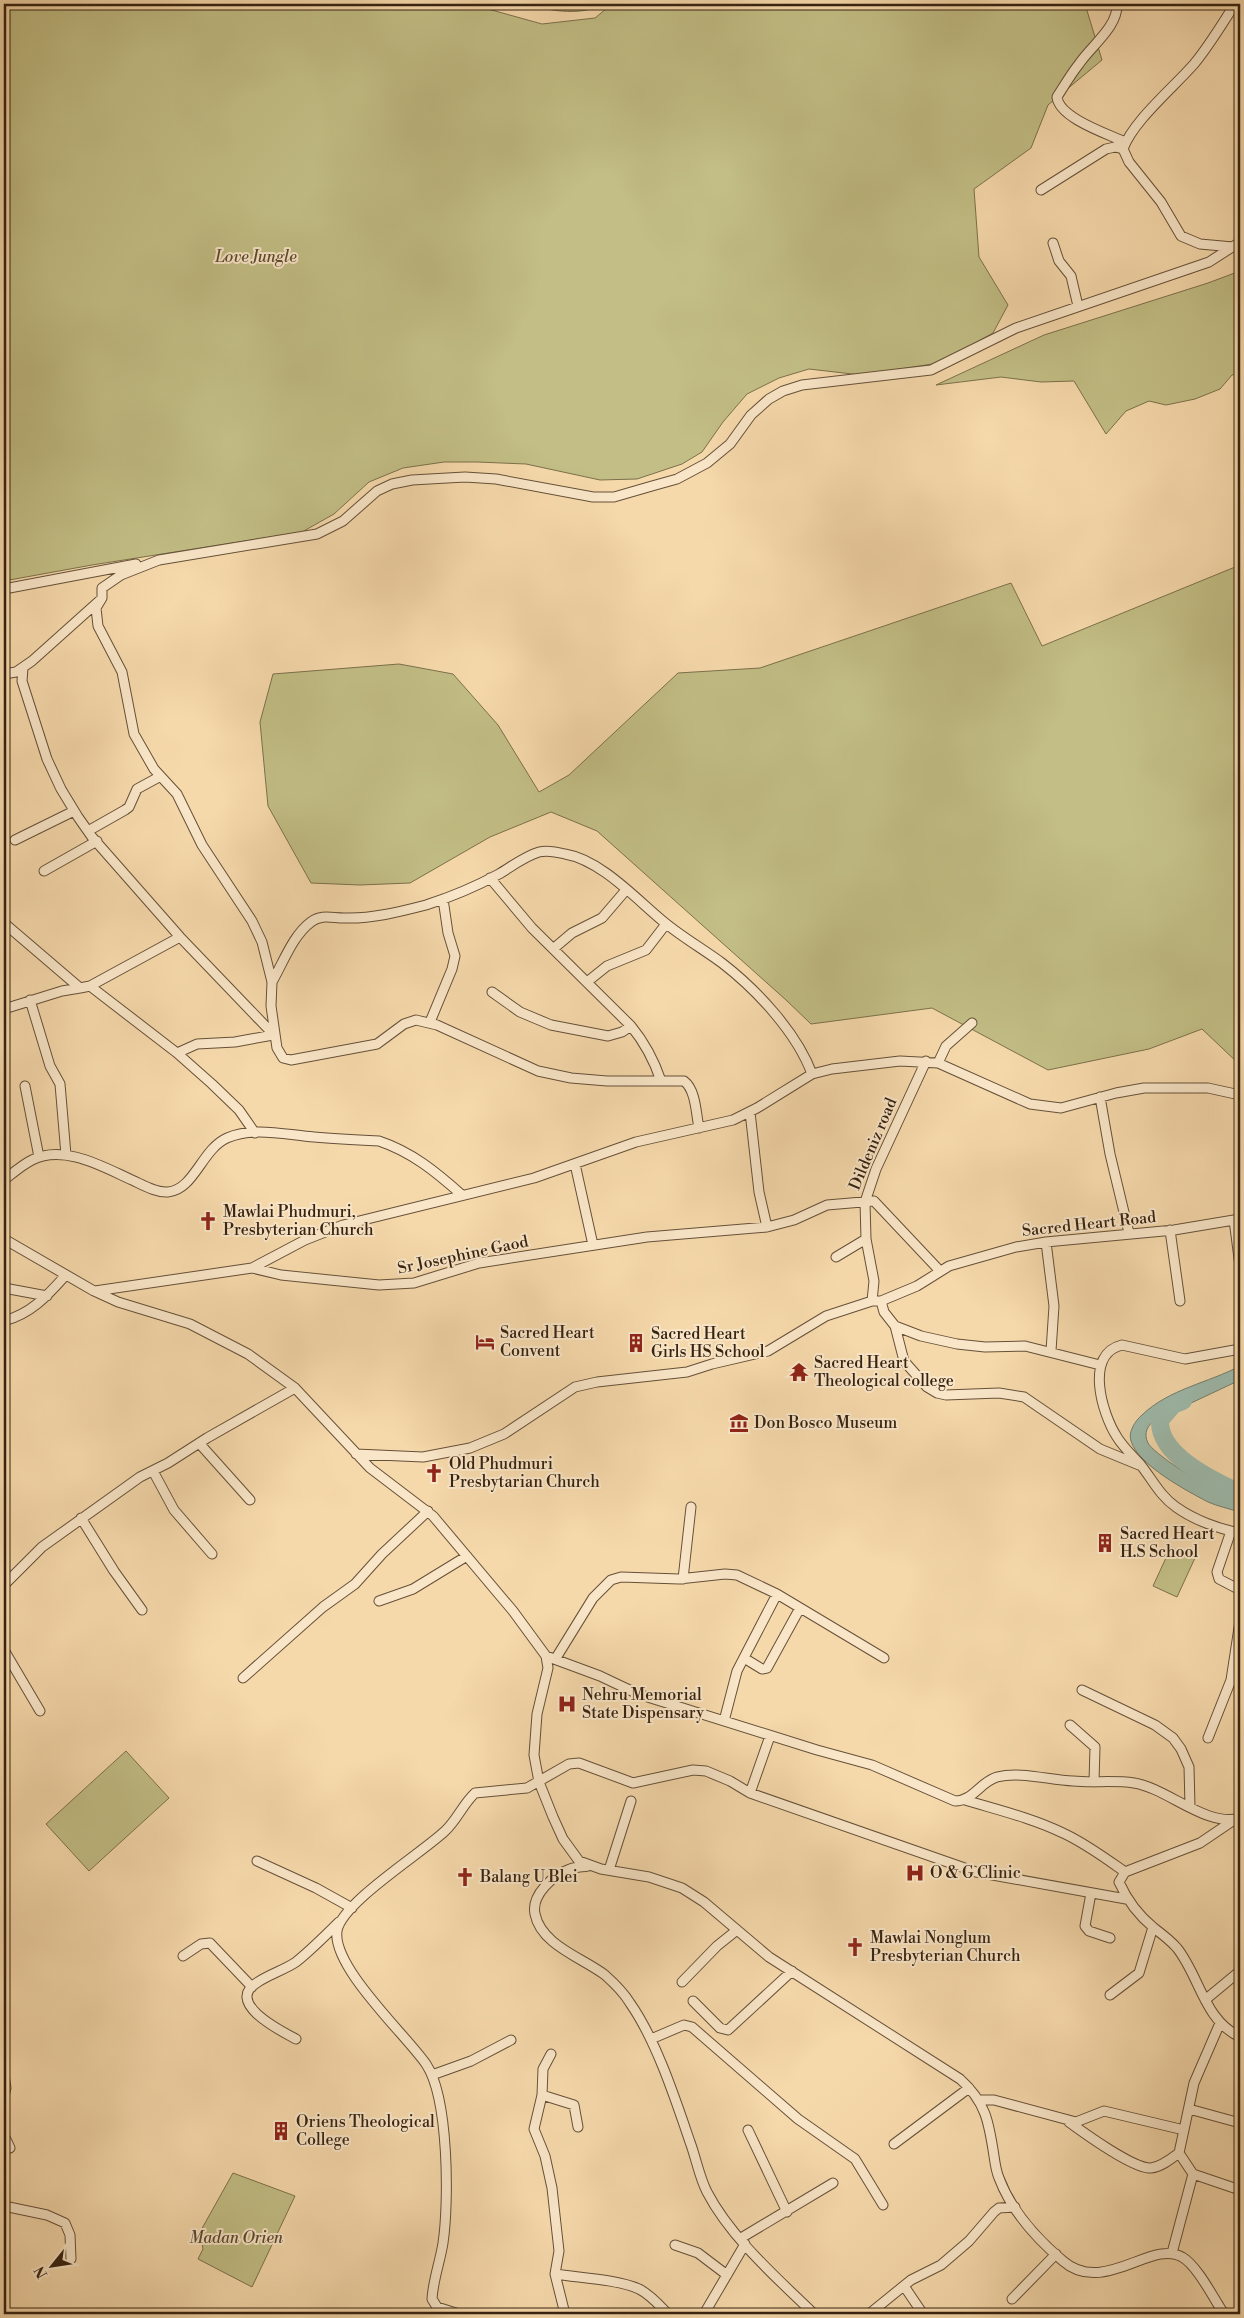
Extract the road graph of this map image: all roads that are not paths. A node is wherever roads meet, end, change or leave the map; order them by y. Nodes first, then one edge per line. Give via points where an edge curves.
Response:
1 (1117, 4) edge
2 (1235, 4) edge
3 (1124, 146) junction
4 (1040, 190) dead end
5 (1053, 243) dead end
6 (1237, 245) edge
7 (1078, 306) junction
8 (159, 560) junction
9 (4, 589) edge
10 (102, 598) junction
11 (23, 668) junction
12 (4, 674) edge
13 (159, 777) junction
14 (74, 811) junction
15 (88, 831) junction
16 (15, 840) dead end
17 (96, 841) junction
18 (44, 871) dead end
19 (490, 878) junction
20 (626, 890) junction
21 (443, 899) junction
22 (4, 923) edge
23 (666, 924) junction
24 (180, 937) junction
25 (553, 949) junction
26 (272, 982) junction
27 (587, 982) junction
28 (90, 986) junction
29 (80, 988) junction
30 (492, 992) dead end
31 (30, 1000) junction
32 (4, 1009) edge
33 (430, 1022) junction
34 (972, 1024) dead end
35 (631, 1026) junction
36 (274, 1036) junction
37 (177, 1053) junction
38 (926, 1061) junction
39 (938, 1063) junction
40 (812, 1074) junction
41 (661, 1081) junction
42 (25, 1086) dead end
43 (1240, 1095) edge
44 (1100, 1097) junction
45 (750, 1112) junction
46 (699, 1128) junction
47 (254, 1133) junction
48 (66, 1155) junction
49 (39, 1157) junction
50 (575, 1164) junction
51 (4, 1180) edge
52 (462, 1195) junction
53 (865, 1202) junction
54 (1237, 1219) edge
55 (767, 1226) junction
56 (1170, 1230) junction
57 (1129, 1233) junction
58 (4, 1239) edge
59 (866, 1239) junction
60 (1046, 1242) junction
61 (593, 1245) junction
62 (836, 1257) dead end
63 (1240, 1266) edge
64 (252, 1268) junction
65 (940, 1271) junction
66 (65, 1276) junction
67 (4, 1288) edge
68 (94, 1292) junction
69 (47, 1296) junction
70 (877, 1301) junction
71 (1180, 1302) dead end
72 (4, 1321) edge
73 (895, 1326) junction
74 (1240, 1349) edge
75 (1051, 1351) junction
76 (1100, 1365) junction
77 (295, 1388) junction
78 (199, 1443) junction
79 (356, 1454) junction
80 (1141, 1466) junction
81 (153, 1471) junction
82 (250, 1500) dead end
83 (691, 1508) dead end
84 (428, 1511) junction
85 (81, 1518) junction
86 (1236, 1532) edge
87 (212, 1554) dead end
88 (467, 1556) junction
89 (683, 1579) junction
90 (4, 1585) edge
91 (1240, 1590) edge
92 (777, 1594) junction
93 (380, 1601) dead end
94 (800, 1608) junction
95 (142, 1610) dead end
96 (1240, 1621) edge
97 (4, 1650) edge
98 (551, 1657) junction
99 (744, 1658) junction
100 (884, 1658) dead end
101 (243, 1678) dead end
102 (1082, 1690) dead end
103 (40, 1711) dead end
104 (724, 1721) junction
105 (1070, 1725) dead end
106 (770, 1736) junction
107 (1208, 1738) dead end
108 (539, 1782) junction
109 (1094, 1782) junction
110 (750, 1793) junction
111 (965, 1800) junction
112 (631, 1801) dead end
113 (1190, 1806) junction
114 (1237, 1819) edge
115 (257, 1861) dead end
116 (590, 1866) junction
117 (609, 1870) junction
118 (1125, 1872) junction
119 (1091, 1893) junction
120 (1126, 1899) junction
121 (352, 1908) junction
122 (342, 1919) junction
123 (1153, 1927) junction
124 (737, 1930) junction
125 (1110, 1938) dead end
126 (183, 1956) dead end
127 (1240, 1970) edge
128 (792, 1971) junction
129 (682, 1982) dead end
130 (252, 1987) junction
131 (1110, 1995) dead end
132 (1205, 2000) junction
133 (694, 2001) dead end
134 (1220, 2023) junction
135 (1240, 2037) edge
136 (296, 2039) dead end
137 (651, 2039) junction
138 (511, 2040) dead end
139 (551, 2054) dead end
140 (4, 2074) edge
141 (432, 2075) junction
142 (969, 2088) junction
143 (542, 2094) junction
144 (4, 2096) edge
145 (979, 2100) junction
146 (1189, 2109) junction
147 (1066, 2119) junction
148 (1240, 2122) edge
149 (578, 2127) dead end
150 (748, 2130) dead end
151 (1184, 2130) junction
152 (4, 2135) edge
153 (894, 2144) dead end
154 (10, 2148) dead end
155 (1179, 2153) junction
156 (1193, 2174) junction
157 (833, 2183) dead end
158 (1240, 2190) edge
159 (883, 2205) dead end
160 (4, 2206) edge
161 (1015, 2207) junction
162 (787, 2212) junction
163 (743, 2241) junction
164 (675, 2245) dead end
165 (1172, 2253) junction
166 (1056, 2254) junction
167 (71, 2259) dead end
168 (555, 2274) junction
169 (727, 2275) junction
170 (904, 2286) junction
171 (1012, 2299) dead end
172 (459, 2314) edge
173 (565, 2314) edge
174 (668, 2314) edge
175 (704, 2314) edge
176 (814, 2314) edge
177 (869, 2314) edge
178 (923, 2314) edge
179 (1224, 2314) edge

1 - 3 street via 1108,29 1079,63 1057,102 1067,114
2 - 3 street via 1202,54 1137,126
3 - 4 street via 1106,149
3 - 6 street via 1128,162 1161,202 1181,236 1200,244
5 - 7 street via 1059,261 1071,276
6 - 7 street via 1209,262
7 - 8 street via 1016,328 931,370 802,385 783,391 751,415 730,444 707,464 676,479 614,497 582,496 496,479 412,480 377,491 343,521 317,534
8 - 9 street
8 - 10 street via 113,580 102,588
10 - 11 street
10 - 13 street via 96,611 100,633 122,672 134,734
11 - 12 street
11 - 14 street via 22,681 47,760
13 - 15 street via 137,789 129,807
13 - 26 street via 177,794 202,845 252,922 262,942
14 - 15 street
14 - 16 street
15 - 17 street
17 - 18 street
17 - 24 street
19 - 20 street via 539,852 552,852 583,859
19 - 21 street
19 - 25 street
20 - 23 street
20 - 25 street via 602,918 572,933
21 - 26 street via 390,914 316,919 296,939
21 - 33 street via 455,956
22 - 29 street
23 - 27 street via 646,950 607,966
23 - 40 street via 749,987 792,1035 805,1054
24 - 28 street
24 - 36 street
25 - 27 street
26 - 36 street
27 - 35 street
28 - 29 street
28 - 37 street
29 - 31 street
30 - 35 street via 520,1012 551,1025 608,1036
31 - 32 street
31 - 48 street via 50,1066 60,1084
33 - 36 street via 408,1022 377,1044 291,1060 280,1054
33 - 41 street via 538,1071 607,1082
34 - 39 street via 946,1046
35 - 41 street via 653,1057
36 - 37 street via 197,1044
37 - 47 street via 239,1110
38 - 39 street
38 - 40 street via 900,1060
38 - 53 street, Dildeniz road via 876,1169
39 - 44 street via 1030,1104 1062,1108
40 - 45 street
41 - 46 street via 684,1081 690,1085
42 - 49 street
43 - 44 street via 1208,1088 1144,1088
44 - 57 street
45 - 46 street via 733,1120
45 - 55 street via 759,1192
46 - 50 street via 636,1142
47 - 48 street via 218,1142 184,1187 167,1193
47 - 52 street via 379,1141 396,1146 423,1162
48 - 49 street
49 - 51 street
50 - 52 street via 534,1178
50 - 61 street
52 - 64 street via 344,1225 305,1240
53 - 55 street, Sr Josephine Gaod via 827,1205 794,1220
53 - 59 street, Dildeniz road
53 - 65 street via 879,1204
54 - 56 street, Sacred Heart Road
54 - 63 street
55 - 61 street, Sr Josephine Gaod
56 - 57 street, Sacred Heart Road
56 - 71 street
57 - 60 street, Sacred Heart Road
58 - 66 street
59 - 62 street
59 - 70 street, Dildeniz road
60 - 65 street, Sacred Heart Road via 1016,1247
60 - 75 street via 1054,1306
61 - 64 street, Sr Josephine Gaod via 479,1263 402,1285 281,1275
64 - 68 street, Sr Josephine Gaod
65 - 70 street, Sacred Heart Road via 917,1286
66 - 68 street
66 - 69 street
67 - 69 street
68 - 77 street via 190,1324 248,1354
69 - 72 street via 25,1313
70 - 73 street
70 - 79 street, Sacred Heart Road via 814,1322 768,1350 687,1372 574,1387 504,1434 470,1448 423,1457
73 - 75 street via 957,1344 1025,1346
73 - 80 street via 904,1361 927,1388 937,1394 999,1393 1024,1397 1100,1449
74 - 76 street via 1185,1359 1122,1345 1109,1351
75 - 76 street
76 - 80 street via 1100,1384 1107,1416 1117,1437
77 - 78 street
77 - 79 street
78 - 81 street
78 - 82 street
79 - 84 street
80 - 86 street via 1176,1508
81 - 85 street
81 - 87 street via 174,1510
83 - 89 street
84 - 88 street
84 - 101 street via 355,1584 322,1607
85 - 90 street via 42,1547
85 - 95 street
86 - 91 street via 1217,1572 1218,1579
88 - 93 street via 420,1585
88 - 98 street
89 - 92 street via 731,1574
89 - 98 street via 621,1577 611,1580 593,1598
92 - 94 street
92 - 99 street
94 - 99 street via 767,1668 762,1669
94 - 100 street
96 - 107 street via 1230,1680
97 - 103 street
98 - 104 street via 638,1694
98 - 108 street via 534,1731
99 - 104 street via 737,1671
102 - 113 street via 1155,1725 1173,1738 1190,1767
104 - 106 street
105 - 109 street via 1095,1747
106 - 110 street
106 - 111 street via 872,1765 956,1801
108 - 110 street via 579,1762 633,1783 693,1770 706,1771
108 - 116 street via 563,1839 579,1861
108 - 121 street via 527,1788 475,1793 445,1831
109 - 111 street via 998,1777 985,1782
109 - 113 street via 1145,1785
110 - 119 street via 976,1872
111 - 118 street via 1064,1833
112 - 117 street
113 - 114 street via 1223,1820
114 - 118 street via 1200,1843
115 - 121 street
116 - 117 street
116 - 137 street via 569,1869 547,1885 535,1904 538,1924 562,1948 605,1975 620,1989
117 - 124 street via 649,1877 682,1888
118 - 120 street via 1119,1882
119 - 120 street
119 - 125 street via 1085,1926
120 - 123 street
121 - 122 street
122 - 130 street via 295,1962
122 - 141 street via 337,1930 342,1954 380,2010
123 - 131 street via 1139,1973
123 - 132 street via 1177,1948
124 - 128 street via 758,1950
124 - 129 street via 716,1946
126 - 130 street via 201,1944 210,1943
127 - 132 street
128 - 133 street via 728,2030 720,2028
128 - 142 street via 949,2070
130 - 136 street via 247,1997 254,2011 268,2024
132 - 134 street
134 - 135 street
134 - 146 street via 1198,2071
137 - 159 street via 684,2025 692,2027 798,2119 856,2159
137 - 163 street via 706,2191
138 - 141 street via 471,2061
139 - 143 street via 543,2069
140 - 144 street
141 - 172 street via 441,2115 446,2183 443,2242 432,2299 437,2307
142 - 145 street
142 - 153 street
143 - 149 street via 574,2104
143 - 168 street via 534,2129 545,2156 552,2188 559,2251
145 - 147 street via 994,2100
145 - 161 street via 989,2120 998,2176
146 - 148 street
146 - 151 street
147 - 151 street via 1080,2122 1104,2112
147 - 155 street via 1144,2168 1160,2166
150 - 162 street
151 - 155 street
152 - 154 street
155 - 156 street
156 - 158 street
156 - 165 street
157 - 162 street
160 - 167 street via 47,2215 65,2223 70,2235
161 - 166 street via 1034,2233
161 - 170 street via 999,2208 969,2241 941,2265
162 - 163 street
163 - 169 street
163 - 176 street
164 - 169 street via 698,2253
165 - 166 street via 1096,2273 1064,2263
165 - 179 street via 1183,2257 1194,2269
166 - 171 street
168 - 173 street
168 - 174 street via 633,2287 653,2299
169 - 175 street
170 - 177 street
170 - 178 street

